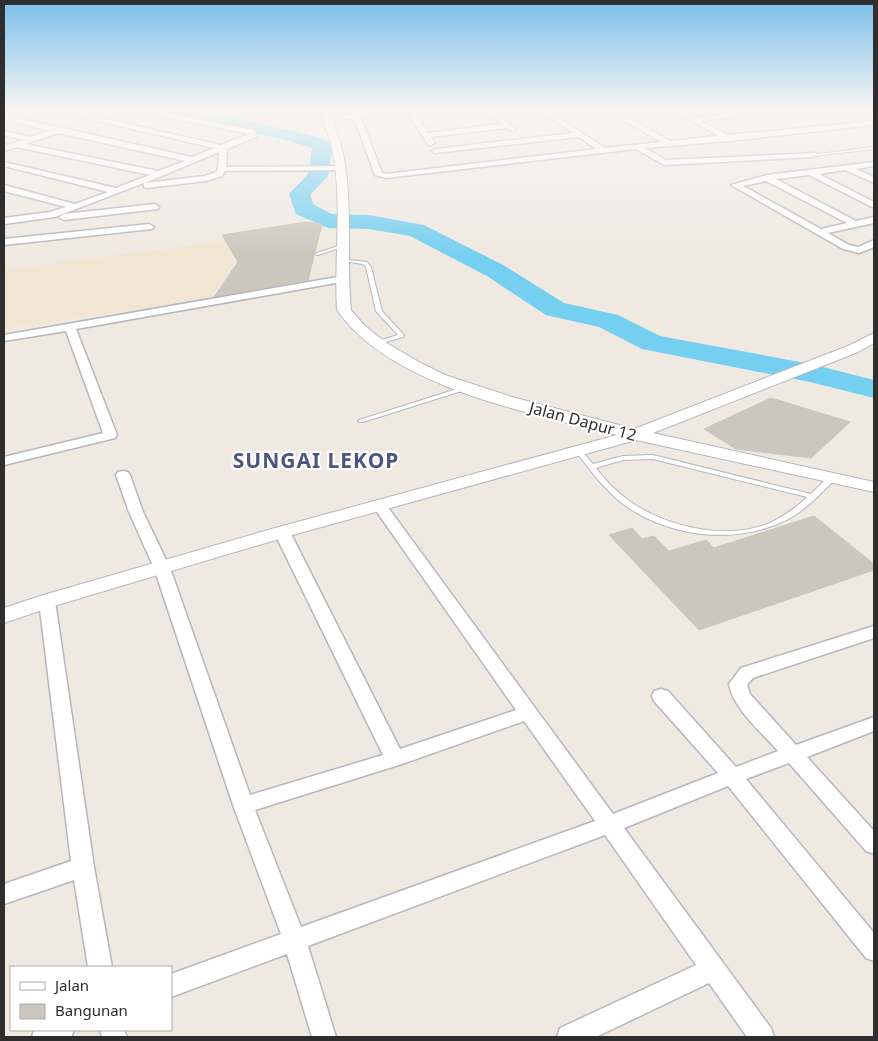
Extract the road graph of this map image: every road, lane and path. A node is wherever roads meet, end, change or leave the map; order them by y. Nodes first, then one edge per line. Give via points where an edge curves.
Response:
1 (91, 160) edge
2 (193, 160) edge
3 (218, 160) edge
4 (336, 160) edge
5 (374, 160) edge
6 (440, 160) joint
7 (447, 160) edge
8 (656, 160) edge
9 (739, 160) edge
10 (4, 164) edge
11 (874, 164) edge
12 (216, 166) junction
13 (336, 168) junction
14 (847, 168) junction
15 (811, 173) junction
16 (159, 174) junction
17 (766, 178) junction
18 (874, 180) edge
19 (172, 181) junction
20 (128, 187) junction
21 (6, 190) edge
22 (116, 192) junction
23 (874, 205) edge
24 (77, 207) junction
25 (155, 207) dead end
26 (342, 210) joint
27 (52, 215) junction
28 (4, 216) edge
29 (14, 220) junction
30 (874, 220) edge
31 (4, 221) edge
32 (855, 224) junction
33 (149, 227) dead end
34 (342, 227) joint
35 (820, 232) junction
36 (4, 242) edge
37 (874, 242) edge
38 (343, 246) junction
39 (316, 254) dead end
40 (343, 260) junction
41 (343, 279) junction
42 (70, 327) junction
43 (874, 337) edge
44 (4, 338) edge
45 (377, 343) junction
46 (468, 388) junction
47 (361, 421) dead end
48 (634, 435) junction
49 (578, 450) junction
50 (4, 460) edge
51 (591, 467) junction
52 (123, 475) dead end
53 (832, 478) junction
54 (874, 487) edge
55 (812, 496) junction
56 (379, 504) junction
57 (282, 532) junction
58 (162, 568) junction
59 (48, 600) junction
60 (4, 616) edge
61 (874, 632) edge
62 (661, 696) dead end
63 (527, 713) junction
64 (874, 724) edge
65 (792, 755) junction
66 (395, 759) junction
67 (732, 776) junction
68 (243, 805) junction
69 (608, 825) junction
70 (874, 845) edge
71 (83, 867) junction
72 (4, 894) edge
73 (295, 940) junction
74 (874, 950) edge
75 (100, 966) edge
76 (712, 969) junction
77 (172, 986) edge
78 (59, 1031) edge
79 (44, 1037) edge
80 (324, 1037) edge
81 (569, 1037) edge
82 (762, 1037) edge

1 - 16 street
2 - 16 street
3 - 12 street
4 - 13 street
5 - 6 street via 381,176
6 - 7 street
8 - 9 street via 667,164
10 - 22 street
11 - 14 street
12 - 13 street
12 - 19 street
12 - 19 street via 219,174 211,177
13 - 26 street
14 - 15 street
14 - 18 street
15 - 17 street
15 - 23 street
16 - 20 street
17 - 32 street
17 - 35 street via 739,182 736,186
19 - 20 street
20 - 22 street
21 - 24 street
22 - 24 street
24 - 27 street
25 - 27 street
26 - 34 street
27 - 29 street
28 - 29 street
29 - 31 street
30 - 32 street
32 - 35 street
33 - 36 street
34 - 38 street
35 - 37 street via 852,250
38 - 39 lane
38 - 40 street
40 - 41 street
40 - 45 lane via 365,262 379,311 401,336
41 - 42 street
41 - 45 street, Jalan Dapur 12 via 344,310 350,320
42 - 44 street
42 - 50 street via 110,436
43 - 48 street
45 - 46 street, Jalan Dapur 12 via 440,378
46 - 47 lane
46 - 48 street, Jalan Dapur 12
48 - 49 street
48 - 53 street, Jalan Dapur 12
49 - 51 lane
49 - 56 street
51 - 55 lane via 623,458 653,457
51 - 55 lane via 632,507 676,525 714,533 746,531 768,525 790,516
52 - 58 street
53 - 54 street, Jalan Dapur 12
53 - 55 lane
56 - 57 street
56 - 63 street
57 - 58 street
57 - 66 street
58 - 59 street
58 - 68 street
59 - 60 street
59 - 71 street
61 - 65 street via 747,673 741,678 738,684 743,699
62 - 67 street
63 - 66 street
63 - 69 street
64 - 65 street
65 - 67 street
65 - 70 street
66 - 68 street
67 - 69 street
67 - 74 street
68 - 73 street
69 - 73 street
69 - 76 street
71 - 72 street
71 - 75 street
73 - 77 street
73 - 80 street
76 - 81 street
76 - 82 street
78 - 79 street

